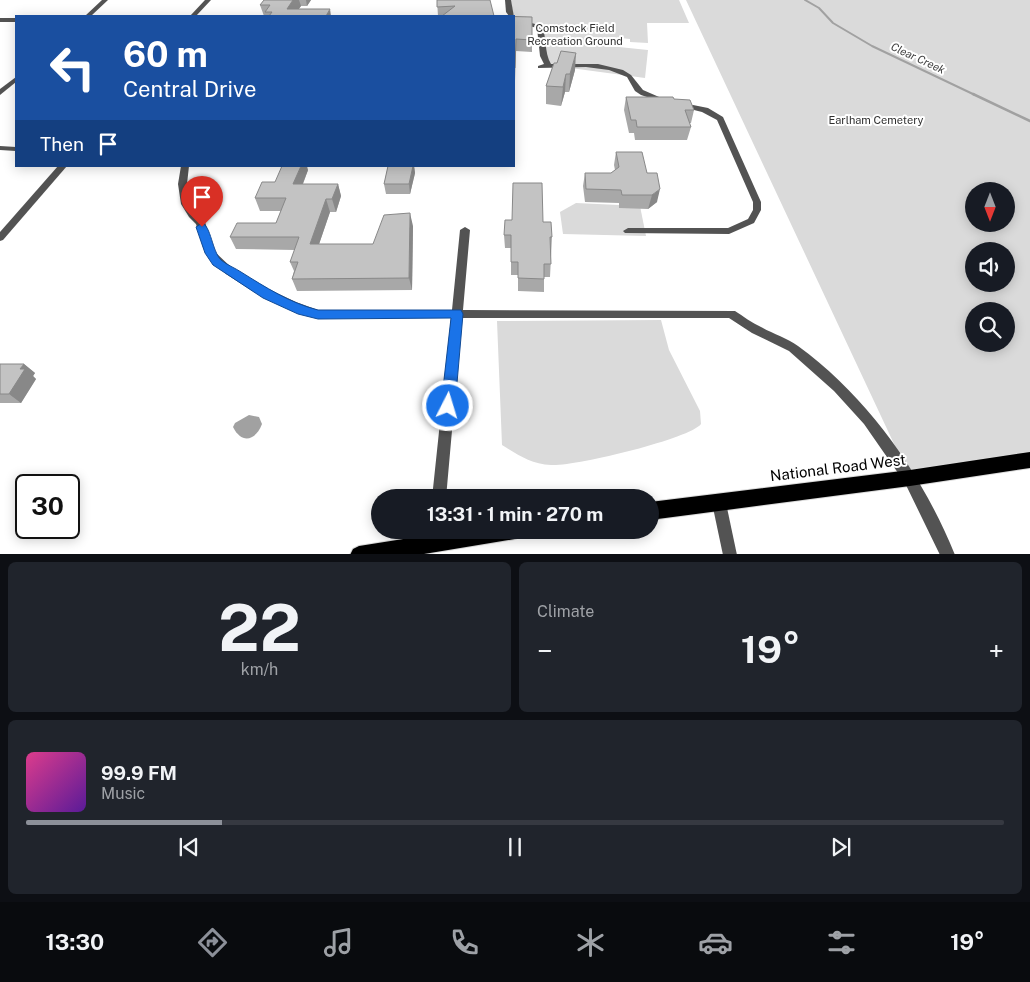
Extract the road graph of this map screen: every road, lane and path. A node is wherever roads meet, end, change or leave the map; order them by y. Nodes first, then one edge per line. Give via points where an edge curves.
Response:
1 (105, 0) edge
2 (208, 0) edge
3 (508, 0) edge
4 (89, 15) edge
5 (194, 15) edge
6 (511, 15) edge
7 (0, 20) edge
8 (15, 20) edge
9 (515, 20) edge
10 (15, 80) edge
11 (0, 93) edge
12 (0, 148) edge
13 (15, 149) edge
14 (61, 167) edge
15 (185, 167) edge
16 (465, 230) dead end
17 (628, 231) dead end
18 (0, 238) edge
19 (457, 314) junction
20 (1030, 460) edge
21 (910, 478) junction
22 (440, 489) edge
23 (718, 503) junction
24 (659, 510) edge
25 (423, 539) edge
26 (359, 554) edge
27 (730, 554) edge
28 (948, 554) edge

1 - 4 street
2 - 5 street
3 - 6 street
7 - 8 street
9 - 17 street via 540,27 544,66 567,63 618,72 628,76 645,95 705,110 720,119 724,126 757,202 751,221 729,231
10 - 11 street
12 - 13 street
14 - 18 street
15 - 19 street via 181,179 184,196 190,214 199,221 210,253 217,263 268,295 302,311 318,314
16 - 19 street
19 - 21 street via 731,314 793,348 838,387 868,420
19 - 22 street
20 - 21 main road, National Road West
21 - 23 main road, National Road West
21 - 28 street
23 - 24 main road, National Road West
23 - 27 street
25 - 26 main road

